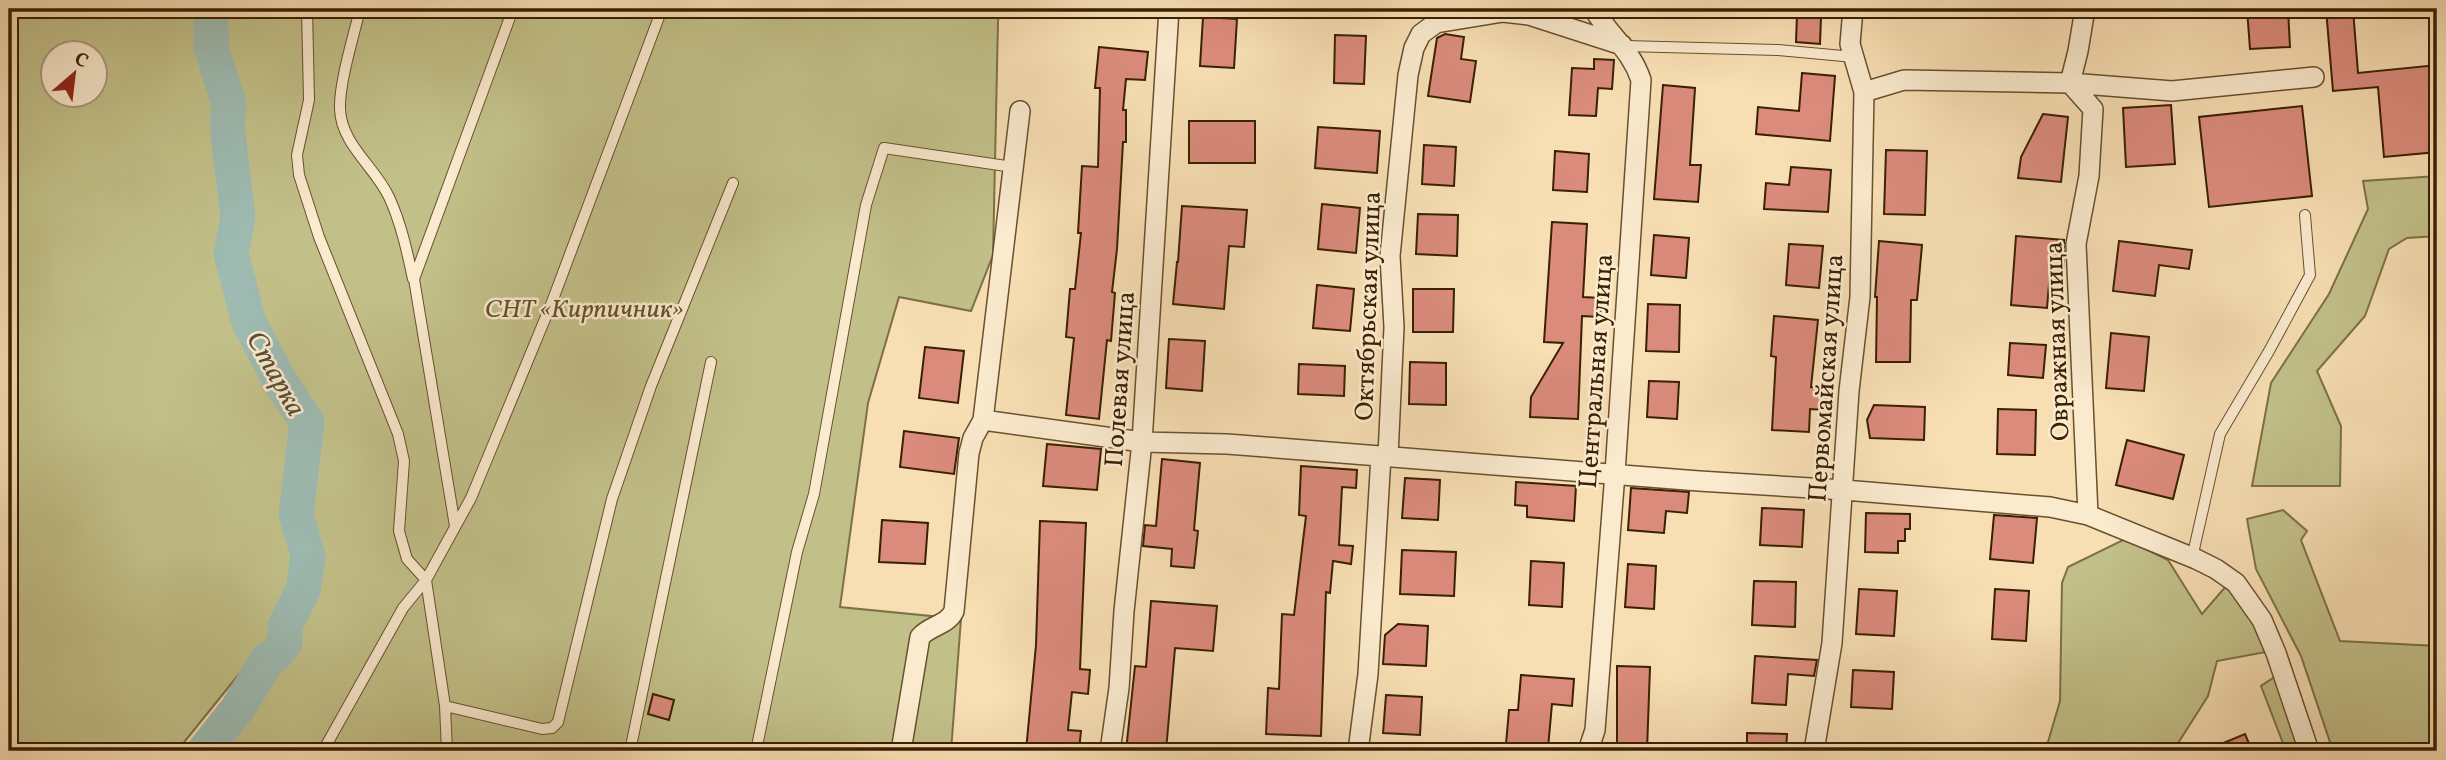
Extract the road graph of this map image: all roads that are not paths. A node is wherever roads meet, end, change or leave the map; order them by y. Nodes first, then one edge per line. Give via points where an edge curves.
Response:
1 (307, 9) edge
2 (360, 9) edge
3 (513, 9) edge
4 (662, 9) edge
5 (1169, 9) edge
6 (1594, 9) edge
7 (1853, 9) edge
8 (2085, 9) edge
9 (1500, 10) edge
10 (1533, 12) edge
11 (1625, 46) junction
12 (1854, 57) junction
13 (2314, 76) dead end
14 (2070, 83) junction
15 (1864, 92) junction
16 (1020, 111) dead end
17 (1013, 167) junction
18 (733, 183) dead end
19 (2305, 215) dead end
20 (414, 279) junction
21 (711, 362) dead end
22 (983, 420) junction
23 (1142, 442) junction
24 (1385, 456) junction
25 (1615, 473) junction
26 (1844, 490) junction
27 (2088, 515) junction
28 (455, 526) junction
29 (2192, 558) junction
30 (426, 580) junction
31 (445, 706) junction
32 (323, 751) edge
33 (447, 751) edge
34 (631, 751) edge
35 (756, 751) edge
36 (901, 751) edge
37 (1110, 751) edge
38 (1358, 751) edge
39 (1588, 751) edge
40 (1814, 751) edge
41 (2309, 751) edge

1 - 30 lane via 309,100 297,155 299,174 319,237 398,434 404,461 399,531 407,559
2 - 20 lane via 343,86 342,122 387,194 400,223
3 - 20 lane
4 - 28 lane via 552,302 471,498
5 - 23 street, Полевая улица
6 - 11 street, Центральная улица
7 - 12 street, Первомайская улица via 1850,44
8 - 14 street
9 - 10 street
9 - 24 street, Октябрьская улица via 1436,23 1421,34 1414,48 1390,256 1394,327
10 - 11 street
11 - 12 lane
11 - 25 street, Центральная улица via 1641,80
12 - 15 street, Первомайская улица
13 - 14 street via 2172,91
14 - 15 street via 1904,80
14 - 27 street, Овражная улица via 2093,109 2089,176 2076,244
15 - 26 street, Первомайская улица via 1860,297
16 - 17 street
17 - 22 street
17 - 35 lane via 884,148 866,205 814,494 797,552
18 - 31 lane via 651,386 612,499 558,722 542,729
19 - 29 lane via 2310,275 2220,434
20 - 28 lane
21 - 34 lane
22 - 23 street
22 - 36 street via 969,453 954,611 950,620 920,637
23 - 24 street
23 - 37 street, Полевая улица
24 - 25 street
24 - 38 street, Октябрьская улица
25 - 26 street
25 - 39 street, Центральная улица via 1595,730
26 - 27 street
26 - 40 street, Первомайская улица via 1832,643
27 - 29 street
28 - 30 lane
29 - 41 street via 2236,583 2262,620
30 - 31 lane
30 - 32 lane via 404,608
31 - 33 lane

